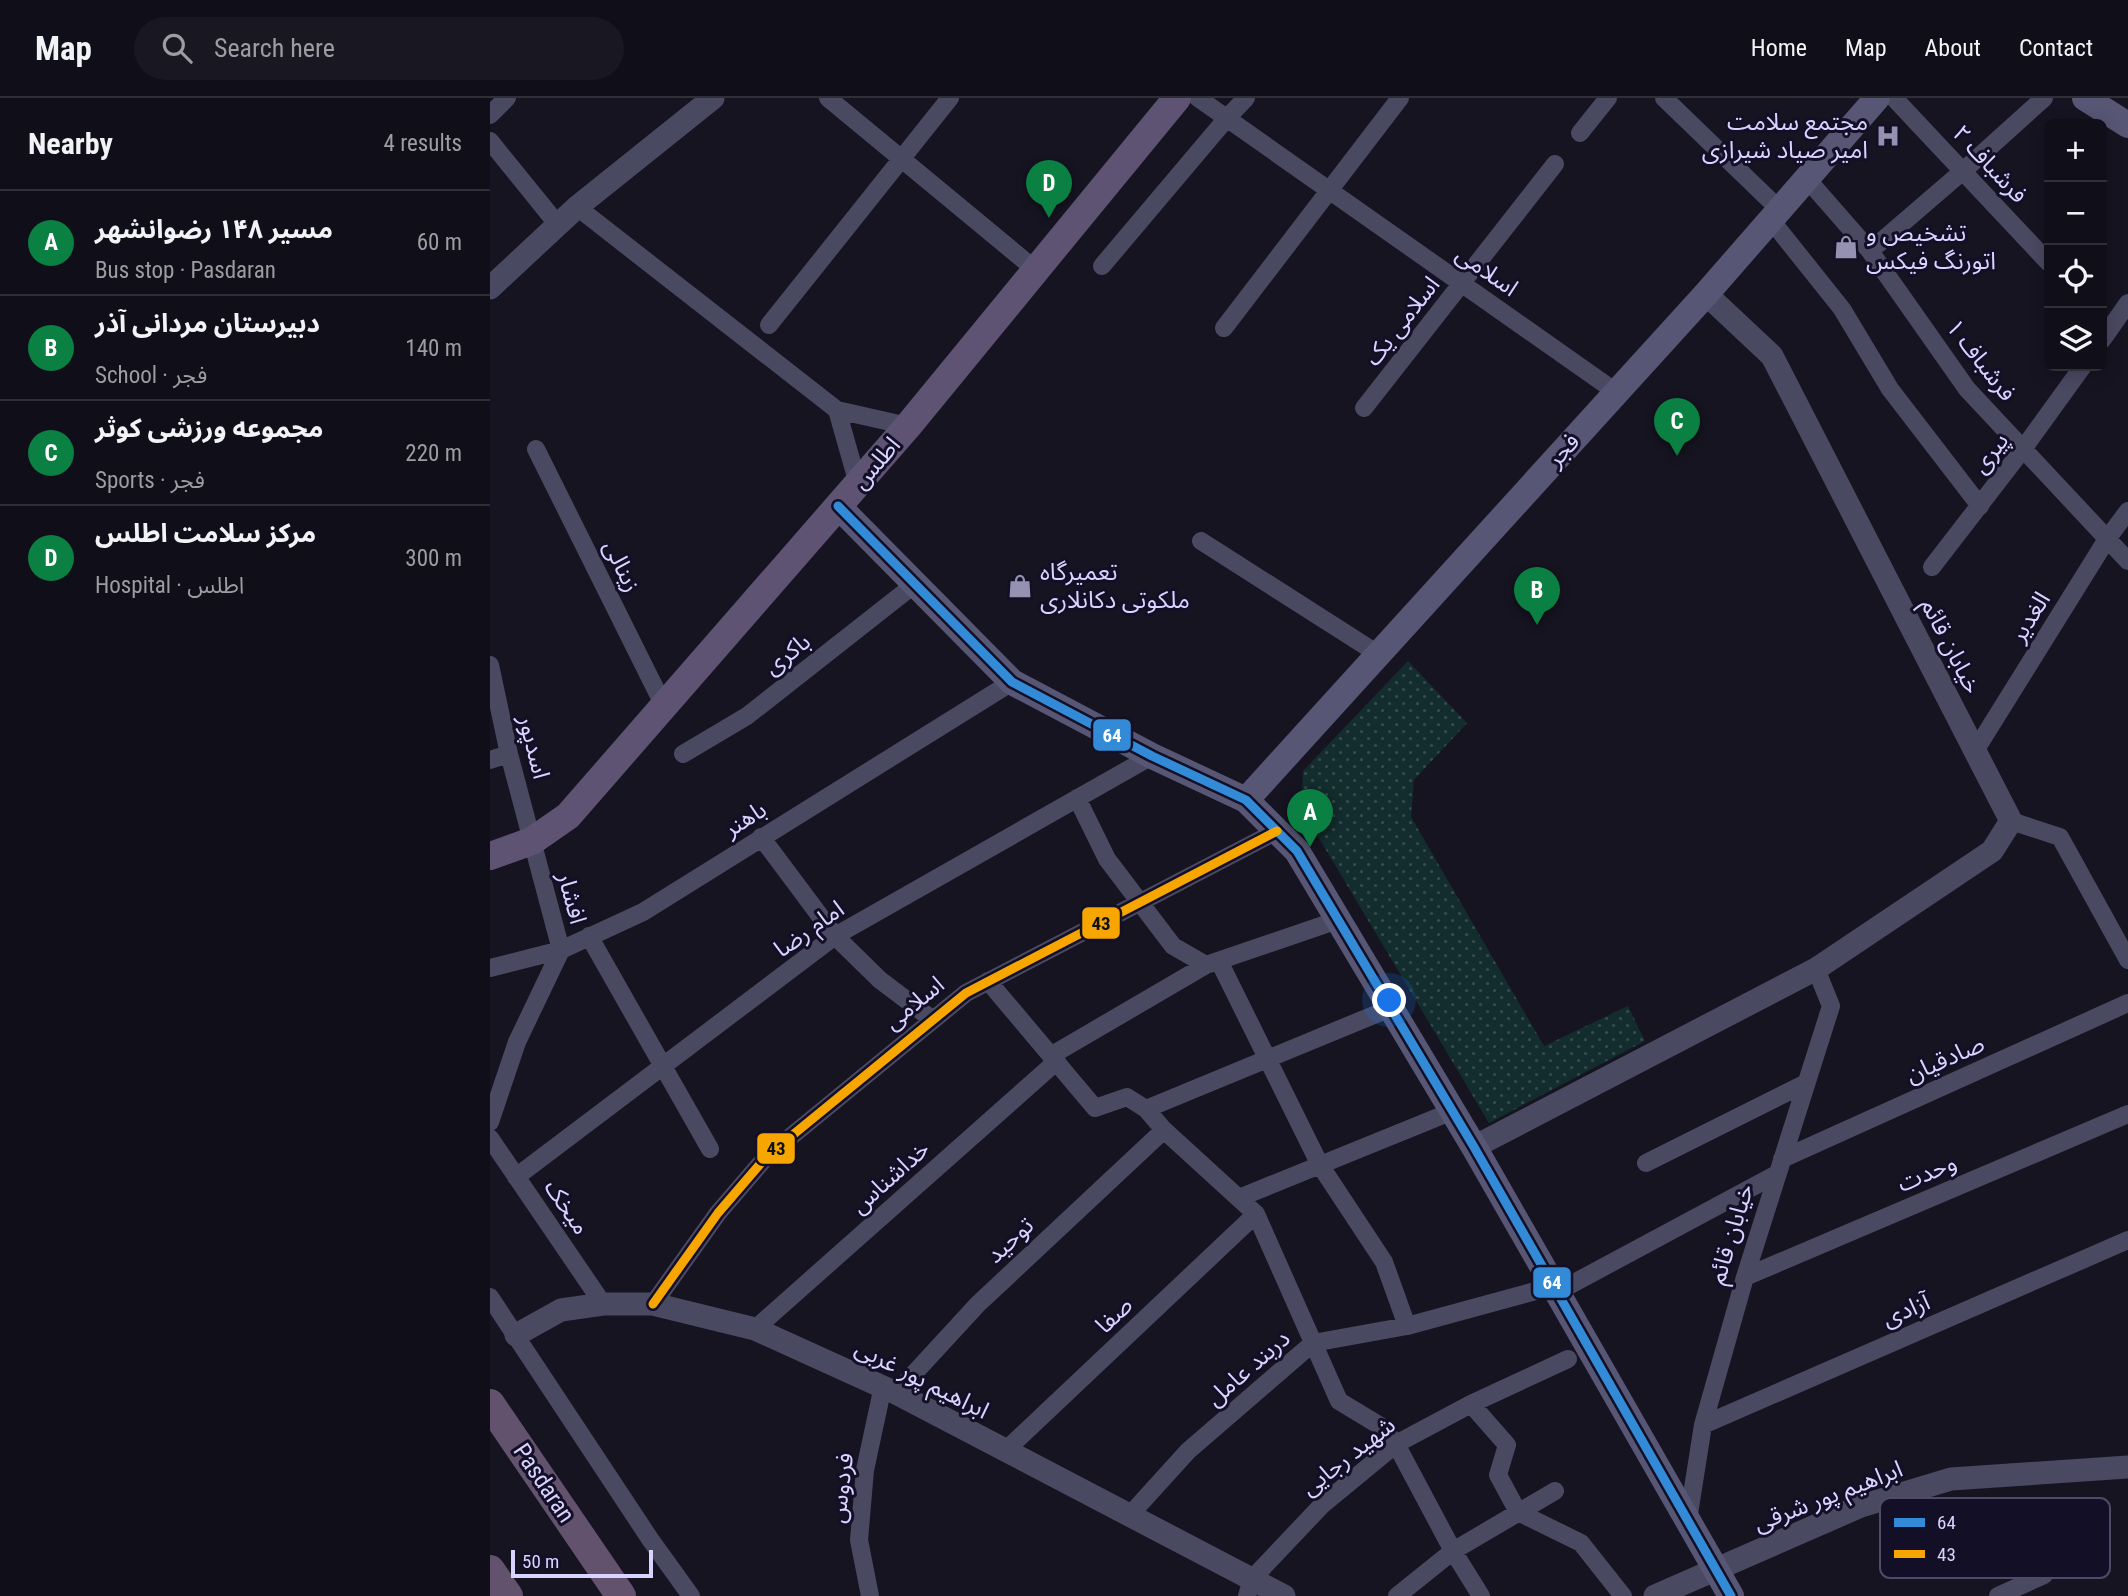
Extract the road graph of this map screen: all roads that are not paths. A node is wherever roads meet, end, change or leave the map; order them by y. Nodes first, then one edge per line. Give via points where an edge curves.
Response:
1 (507, 98) edge
2 (713, 98) edge
3 (828, 98) edge
4 (950, 98) edge
5 (1177, 98) edge
6 (1198, 98) edge
7 (1247, 98) edge
8 (1400, 98) edge
9 (1608, 98) edge
10 (1664, 98) edge
11 (1877, 98) edge
12 (1894, 98) edge
13 (2044, 98) edge
14 (2085, 98) edge
15 (490, 115) edge
16 (1227, 118) junction
17 (2128, 125) edge
18 (1580, 133) dead end
19 (490, 141) edge
20 (901, 159) junction
21 (1555, 164) dead end
22 (1964, 172) junction
23 (1807, 179) junction
24 (1329, 191) junction
25 (577, 206) junction
26 (1776, 215) junction
27 (558, 225) junction
28 (1870, 251) junction
29 (2044, 258) edge
30 (1102, 266) dead end
31 (1037, 271) junction
32 (1462, 283) junction
33 (490, 288) edge
34 (1706, 294) junction
35 (2128, 303) edge
36 (769, 325) dead end
37 (2107, 327) edge
38 (1224, 328) dead end
39 (2080, 371) edge
40 (1616, 392) junction
41 (1364, 408) dead end
42 (837, 410) junction
43 (908, 426) junction
44 (536, 449) dead end
45 (2024, 449) junction
46 (858, 484) junction
47 (838, 506) junction
48 (1980, 506) junction
49 (2128, 511) edge
50 (2108, 539) junction
51 (1201, 541) dead end
52 (2128, 561) edge
53 (1932, 567) dead end
54 (915, 584) junction
55 (1378, 654) junction
56 (490, 665) edge
57 (1013, 682) junction
58 (664, 706) junction
59 (1975, 751) junction
60 (509, 754) junction
61 (683, 754) dead end
62 (1152, 756) junction
63 (490, 760) edge
64 (1077, 798) junction
65 (1246, 800) junction
66 (2011, 821) junction
67 (1277, 831) junction
68 (761, 837) junction
69 (532, 841) junction
70 (490, 856) edge
71 (1139, 901) junction
72 (1338, 920) junction
73 (589, 936) junction
74 (835, 936) junction
75 (561, 950) junction
76 (2128, 960) edge
77 (1213, 963) junction
78 (490, 968) edge
79 (1816, 969) junction
80 (988, 981) junction
81 (2128, 1003) edge
82 (1391, 1008) junction
83 (933, 1020) junction
84 (1055, 1058) junction
85 (1268, 1059) junction
86 (662, 1067) junction
87 (1806, 1083) junction
88 (1146, 1109) junction
89 (1452, 1111) junction
90 (2128, 1114) edge
91 (490, 1122) edge
92 (1164, 1130) junction
93 (490, 1138) edge
94 (1474, 1147) junction
95 (710, 1149) dead end
96 (1646, 1163) dead end
97 (1320, 1165) junction
98 (1780, 1166) junction
99 (516, 1177) junction
100 (1239, 1198) junction
101 (1256, 1214) junction
102 (2128, 1240) edge
103 (1745, 1277) junction
104 (1556, 1289) junction
105 (490, 1297) edge
106 (603, 1304) junction
107 (653, 1304) junction
108 (1407, 1326) junction
109 (755, 1329) junction
110 (516, 1335) junction
111 (1313, 1343) junction
112 (1568, 1359) dead end
113 (890, 1390) junction
114 (490, 1404) edge
115 (1471, 1404) junction
116 (1703, 1425) junction
117 (1396, 1444) junction
118 (1006, 1451) junction
119 (2128, 1467) edge
120 (1555, 1491) dead end
121 (1887, 1498) edge
122 (1880, 1500) edge
123 (1518, 1512) junction
124 (1129, 1516) junction
125 (1688, 1520) junction
126 (1453, 1551) junction
127 (1716, 1568) junction
128 (490, 1570) edge
129 (2037, 1578) edge
130 (1249, 1587) edge
131 (508, 1596) edge
132 (621, 1596) edge
133 (691, 1596) edge
134 (870, 1596) edge
135 (1284, 1596) edge
136 (1396, 1596) edge
137 (1481, 1596) edge
138 (1623, 1596) edge
139 (1655, 1596) edge
140 (1731, 1596) edge
141 (1998, 1596) edge

1 - 15 street
2 - 25 street
3 - 20 street
4 - 20 street
5 - 31 main road, اطلس
6 - 16 street, اسلامی
7 - 16 street
8 - 24 street
9 - 18 street
10 - 26 street
11 - 23 main road, فجر
12 - 22 street, فرشباف ۲
13 - 22 street
14 - 17 main road
16 - 24 street, اسلامی
16 - 30 street
19 - 27 street
20 - 31 street
20 - 36 street
21 - 32 street, اسلامی یک
22 - 28 street
22 - 29 street, فرشباف ۲
23 - 26 main road, فجر
23 - 28 street, فرشباف ۱
24 - 32 street, اسلامی
24 - 38 street
25 - 27 street
25 - 42 street
26 - 34 main road, فجر
26 - 48 street via 1842,309 1890,390
27 - 33 street
28 - 45 street, فرشباف ۱ via 1968,389
31 - 43 main road, اطلس
32 - 40 street, اسلامی
32 - 41 street, اسلامی یک
34 - 40 main road, فجر
34 - 59 street, خیابان قائم via 1772,356
35 - 37 street
39 - 45 street, پیری
40 - 55 main road, فجر
42 - 43 street
42 - 46 street
43 - 46 main road, اطلس
44 - 58 street, زینالی
45 - 48 street, پیری
45 - 50 street, فرشباف ۱
46 - 47 main road, اطلس
47 - 54 main road
47 - 58 main road, اطلس
48 - 53 street, پیری
49 - 50 street, الغدیر
50 - 52 street, فرشباف ۱
50 - 59 street, الغدیر
51 - 55 street
54 - 57 main road
54 - 61 street, باکری via 747,716
55 - 65 main road, فجر
56 - 60 street, اسدپور
57 - 62 main road
57 - 68 street, باهنر
58 - 69 main road, اطلس via 568,816
59 - 66 street, خیابان قائم
60 - 63 street
60 - 69 street, اسدپور
62 - 64 street, امام رضا
62 - 65 main road
64 - 71 street via 1107,859
64 - 74 street, امام رضا
65 - 67 main road
66 - 76 street via 2060,837
66 - 79 street via 1992,851
67 - 71 street, اسلامی
67 - 72 main road via 1297,851
68 - 73 street, باهنر via 643,912
68 - 74 street
69 - 70 main road, اطلس
69 - 75 street, افشار
71 - 77 street via 1173,946
71 - 80 street, اسلامی
72 - 77 street, خداشناس
72 - 82 main road
73 - 75 street, باهنر
73 - 86 street
74 - 83 street via 880,980
74 - 86 street, امام رضا
75 - 78 street, باهنر
75 - 91 street, افشار via 517,1042
77 - 84 street, خداشناس
77 - 85 street
79 - 87 street, خیابان قائم via 1831,1006
79 - 94 street
80 - 83 street, اسلامی
80 - 84 street
81 - 98 street, صادقیان
82 - 85 street
82 - 89 main road
83 - 107 street, اسلامی via 767,1156 718,1213
84 - 88 street via 1095,1108 1127,1097
84 - 109 street, خداشناس
85 - 88 street
85 - 97 street
86 - 95 street
86 - 99 street, امام رضا
87 - 96 street
87 - 98 street, خیابان قائم
88 - 92 street
89 - 94 main road
89 - 97 street
90 - 103 street, وحدت
92 - 100 street
92 - 113 street, توحید
93 - 99 street, میخک
94 - 104 main road
97 - 100 street
97 - 108 street via 1384,1262
98 - 103 street, خیابان قائم
98 - 104 street, صادقیان
99 - 106 street, میخک
100 - 101 street
101 - 111 street
101 - 118 street, صفا
102 - 116 street, آزادی
103 - 116 street, خیابان قائم
104 - 108 street, دربند عامل
104 - 125 main road
105 - 110 street
106 - 107 street, ابراهیم پور غربی
106 - 110 street, ابراهیم پور غربی via 561,1310
107 - 109 street, ابراهیم پور غربی
108 - 111 street, دربند عامل
109 - 113 street, ابراهیم پور غربی
110 - 133 street
111 - 117 street via 1339,1401 1382,1427
111 - 124 street, دربند عامل via 1188,1451
112 - 115 street, شهید رجایی
113 - 118 street, ابراهیم پور غربی
113 - 134 street, فردوس via 865,1470 859,1540
114 - 132 highway, Pasdaran
115 - 117 street, شهید رجایی
115 - 123 street via 1507,1445 1498,1475
116 - 125 street, خیابان قائم
117 - 126 street
117 - 130 street, شهید رجایی via 1322,1505
118 - 124 street, ابراهیم پور غربی
119 - 121 street, ابراهیم پور شرقی via 1951,1479
120 - 123 street
122 - 127 street, ابراهیم پور شرقی
123 - 126 street
123 - 138 street via 1581,1543
124 - 130 street, ابراهیم پور غربی
125 - 127 main road
126 - 136 street
126 - 137 street
127 - 139 street
127 - 140 main road
128 - 131 highway
129 - 141 street
130 - 135 street, ابراهیم پور غربی

